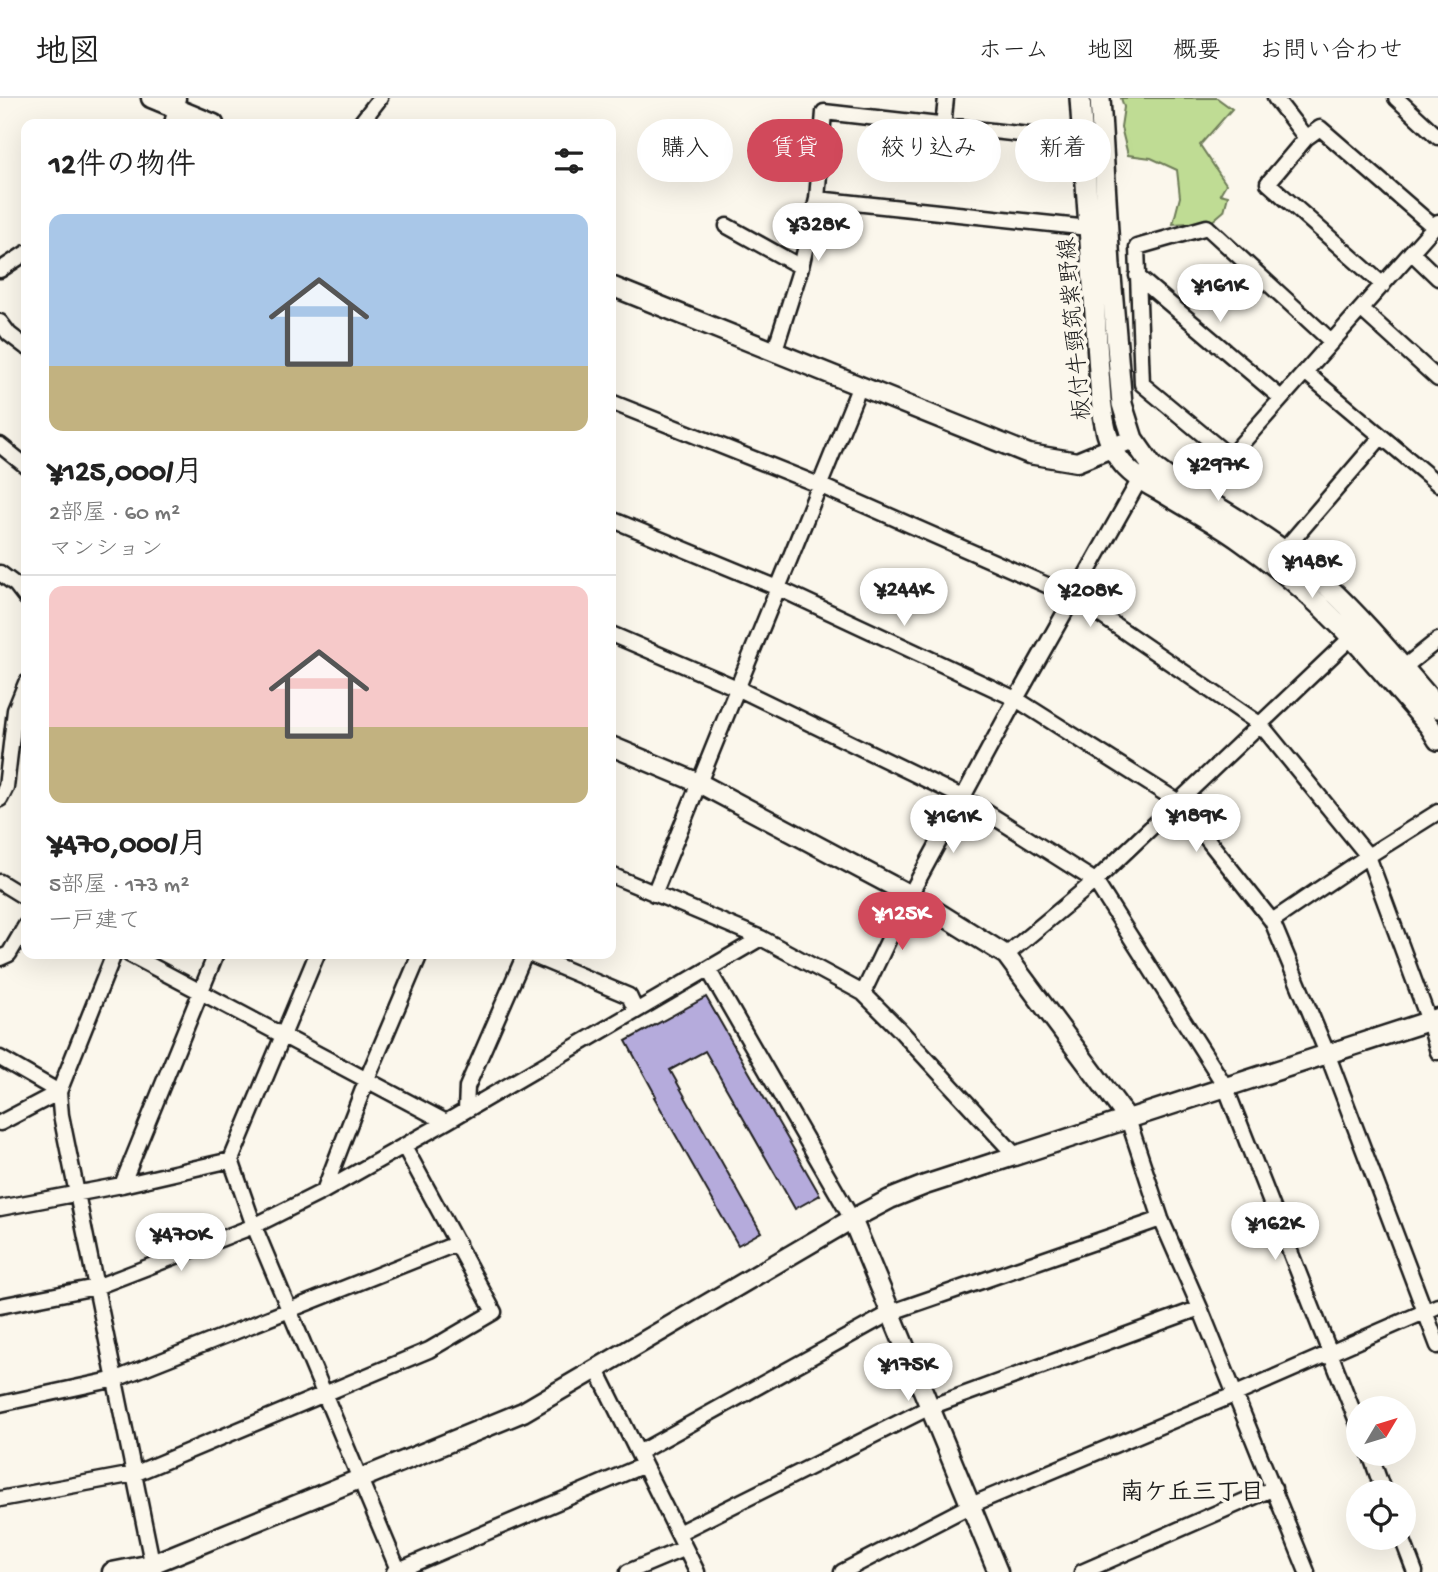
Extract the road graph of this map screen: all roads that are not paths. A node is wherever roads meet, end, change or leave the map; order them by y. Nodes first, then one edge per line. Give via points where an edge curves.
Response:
1 (151, 98) edge
2 (380, 98) edge
3 (946, 98) edge
4 (1080, 98) edge
5 (1100, 98) edge
6 (1275, 98) edge
7 (1396, 98) edge
8 (175, 110) edge
9 (200, 119) edge
10 (364, 119) edge
11 (880, 119) edge
12 (944, 119) edge
13 (1086, 119) edge
14 (1097, 119) edge
15 (1438, 137) edge
16 (1306, 138) junction
17 (1091, 182) edge
18 (1099, 182) edge
19 (817, 200) junction
20 (1436, 225) edge
21 (727, 226) dead end
22 (1089, 228) junction
23 (1412, 252) junction
24 (21, 256) edge
25 (802, 267) junction
26 (0, 271) edge
27 (1137, 276) junction
28 (1438, 278) edge
29 (1382, 285) junction
30 (616, 288) edge
31 (1362, 309) junction
32 (3, 333) edge
33 (1332, 342) junction
34 (21, 344) edge
35 (774, 353) junction
36 (1305, 372) junction
37 (1438, 379) edge
38 (859, 388) junction
39 (1281, 398) junction
40 (616, 404) edge
41 (1381, 437) junction
42 (1133, 439) junction
43 (0, 445) edge
44 (1112, 448) junction
45 (1230, 457) junction
46 (21, 462) edge
47 (1146, 473) junction
48 (1438, 484) edge
49 (819, 485) junction
50 (1196, 495) junction
51 (616, 521) edge
52 (1278, 557) junction
53 (0, 573) edge
54 (778, 588) junction
55 (21, 592) edge
56 (1074, 597) junction
57 (1359, 630) junction
58 (616, 637) edge
59 (1438, 640) edge
60 (1397, 674) junction
61 (737, 688) junction
62 (21, 695) edge
63 (1016, 699) junction
64 (1438, 708) edge
65 (1261, 725) junction
66 (1438, 740) edge
67 (616, 748) edge
68 (699, 783) junction
69 (964, 798) junction
70 (0, 799) edge
71 (1177, 801) junction
72 (1438, 812) edge
73 (1367, 856) junction
74 (616, 877) edge
75 (1095, 881) junction
76 (0, 882) edge
77 (654, 894) junction
78 (21, 895) edge
79 (910, 895) junction
80 (1272, 921) junction
81 (21, 934) edge
82 (761, 938) junction
83 (1006, 955) junction
84 (0, 958) edge
85 (112, 959) edge
86 (138, 959) edge
87 (214, 959) edge
88 (315, 959) edge
89 (418, 959) edge
90 (525, 959) edge
91 (539, 959) edge
92 (708, 969) junction
93 (201, 992) junction
94 (863, 993) junction
95 (636, 1011) junction
96 (1433, 1020) edge
97 (283, 1035) junction
98 (1438, 1052) edge
99 (1327, 1054) junction
100 (0, 1058) edge
101 (366, 1079) junction
102 (1225, 1086) junction
103 (59, 1092) junction
104 (466, 1110) junction
105 (1129, 1119) junction
106 (446, 1122) junction
107 (0, 1123) edge
108 (404, 1146) junction
109 (1015, 1154) junction
110 (231, 1160) junction
111 (122, 1185) junction
112 (324, 1191) junction
113 (77, 1192) junction
114 (0, 1208) edge
115 (852, 1219) junction
116 (1161, 1219) junction
117 (254, 1226) junction
118 (458, 1243) junction
119 (96, 1287) junction
120 (0, 1307) edge
121 (1200, 1307) junction
122 (1432, 1309) edge
123 (290, 1310) junction
124 (892, 1311) junction
125 (1438, 1346) edge
126 (1331, 1353) junction
127 (597, 1368) junction
128 (116, 1379) junction
129 (1236, 1394) junction
130 (325, 1395) junction
131 (1347, 1396) edge
132 (0, 1404) edge
133 (930, 1408) junction
134 (641, 1459) junction
135 (134, 1474) junction
136 (360, 1479) junction
137 (1274, 1488) junction
138 (0, 1499) edge
139 (971, 1505) junction
140 (678, 1533) junction
141 (685, 1548) junction
142 (1407, 1550) edge
143 (153, 1568) edge
144 (112, 1572) edge
145 (397, 1572) edge
146 (628, 1572) edge
147 (697, 1572) edge
148 (842, 1572) edge
149 (998, 1572) edge
150 (1082, 1572) edge
151 (1307, 1572) edge
152 (1415, 1572) edge

1 - 8 street
2 - 10 street
3 - 12 street
4 - 13 main road, 板付牛頸筑紫野線
5 - 14 main road, 板付牛頸筑紫野線
6 - 16 street
7 - 15 street
8 - 9 street
11 - 19 street via 824,112
16 - 20 street via 1320,128
16 - 29 street via 1268,183
17 - 22 main road, 板付牛頸筑紫野線
18 - 42 main road, 板付牛頸筑紫野線 via 1122,404
19 - 22 street
19 - 25 street
20 - 23 street
21 - 25 street
22 - 44 main road, 板付牛頸筑紫野線 via 1101,400
23 - 28 street
23 - 29 street
24 - 26 street
25 - 35 street
27 - 33 street via 1137,247 1207,227
27 - 39 street
27 - 45 street via 1142,384
29 - 31 street
30 - 35 street
31 - 33 street
31 - 37 street
32 - 34 street
33 - 36 street
35 - 38 street
36 - 39 street
36 - 41 street
38 - 44 street via 1029,454 1077,462
38 - 49 street
39 - 45 street
40 - 49 street
41 - 48 street
41 - 52 street
42 - 44 street
42 - 47 main road, 板付牛頸筑紫野線
43 - 46 street
44 - 47 main road, 板付牛頸筑紫野線 via 1124,465
45 - 50 street
47 - 50 main road, 板付牛頸筑紫野線
47 - 52 main road, 板付牛頸筑紫野線 via 1240,539
47 - 56 street
49 - 54 street
49 - 56 street
50 - 52 main road, 板付牛頸筑紫野線
51 - 54 street
52 - 57 main road, 板付牛頸筑紫野線 via 1319,602
53 - 55 street
54 - 61 street
54 - 63 street
56 - 63 street
56 - 65 street
57 - 60 main road, 板付牛頸筑紫野線
57 - 65 street
58 - 61 street
59 - 60 street
60 - 64 main road, 板付牛頸筑紫野線
60 - 66 main road, 板付牛頸筑紫野線
61 - 68 street
61 - 69 street
62 - 70 street
63 - 69 street
63 - 71 street
65 - 71 street
65 - 73 street
67 - 68 street
68 - 77 street
68 - 79 street
69 - 75 street
69 - 79 street
71 - 75 street
71 - 80 street
72 - 73 street
73 - 80 street
73 - 96 street
74 - 77 street
75 - 83 street
75 - 102 street
76 - 78 street
77 - 82 street
79 - 83 street
79 - 94 street
80 - 99 street
81 - 84 street via 9,954
82 - 92 street
82 - 94 street
83 - 105 street
85 - 103 street
86 - 93 street
87 - 93 street
88 - 97 street
89 - 101 street
90 - 104 street via 467,1087
91 - 95 street via 629,996
92 - 95 street
92 - 115 street
93 - 97 street
93 - 111 street
94 - 109 street
95 - 104 street
96 - 98 street
96 - 99 street
97 - 101 street
97 - 110 street
99 - 102 street
99 - 122 street
100 - 103 street
101 - 106 street
101 - 112 street
102 - 105 street
102 - 126 street
103 - 107 street
103 - 113 street
104 - 106 street
105 - 109 street
105 - 116 street
106 - 108 street
108 - 112 street
108 - 118 street
109 - 115 street via 925,1185
110 - 111 street
110 - 117 street
111 - 113 street
112 - 117 street
113 - 114 street
113 - 119 street
115 - 124 street
115 - 127 street
116 - 121 street
116 - 124 street
117 - 119 street
117 - 123 street
118 - 123 street
118 - 130 street via 494,1312 429,1350
119 - 120 street
119 - 128 street
121 - 129 street
121 - 133 street
122 - 125 street
122 - 126 street
123 - 128 street
123 - 130 street
124 - 133 street
124 - 134 street
126 - 129 street
126 - 131 street
127 - 134 street
127 - 136 street via 523,1412
128 - 132 street
128 - 135 street
129 - 137 street
129 - 139 street
130 - 135 street
130 - 136 street
133 - 139 street
133 - 140 street
134 - 140 street
134 - 145 street
135 - 138 street
135 - 143 street
136 - 143 street
136 - 145 street
137 - 150 street
137 - 151 street
139 - 148 street
139 - 149 street
140 - 141 street
141 - 146 street
141 - 147 street
142 - 152 street
143 - 144 street

